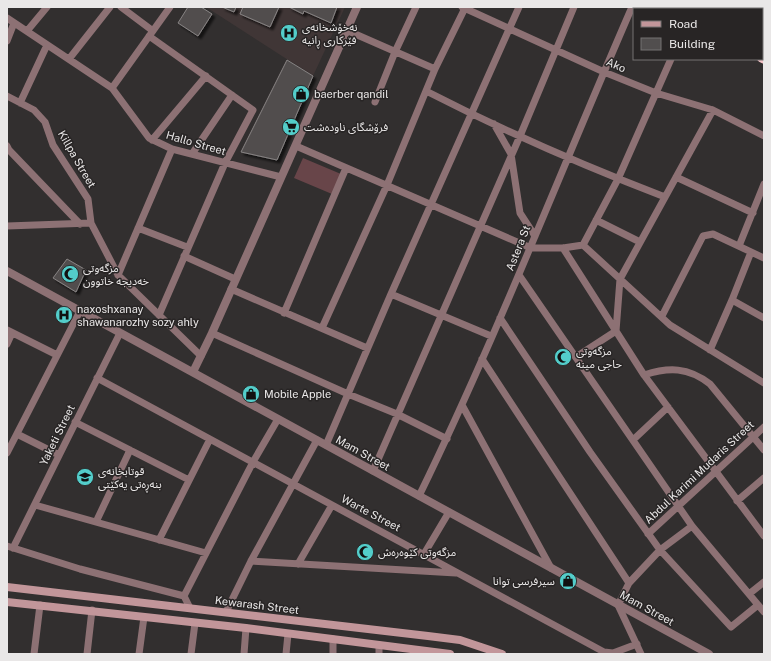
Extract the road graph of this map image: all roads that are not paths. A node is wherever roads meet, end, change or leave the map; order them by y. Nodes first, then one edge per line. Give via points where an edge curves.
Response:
1 (47, 7) edge
2 (110, 7) edge
3 (121, 7) edge
4 (170, 7) edge
5 (357, 7) edge
6 (416, 7) edge
7 (519, 7) edge
8 (574, 7) edge
9 (632, 7) edge
10 (463, 8) edge
11 (7, 18) edge
12 (14, 23) junction
13 (510, 29) junction
14 (346, 30) junction
15 (27, 31) junction
16 (151, 33) junction
17 (7, 41) edge
18 (47, 45) junction
19 (556, 49) junction
20 (395, 52) junction
21 (69, 59) junction
22 (671, 60) edge
23 (435, 69) junction
24 (604, 72) junction
25 (206, 76) junction
26 (112, 88) junction
27 (426, 91) junction
28 (656, 93) junction
29 (232, 94) junction
30 (7, 96) edge
31 (375, 102) dead end
32 (20, 103) junction
33 (713, 110) junction
34 (472, 115) junction
35 (494, 124) junction
36 (520, 136) junction
37 (764, 136) edge
38 (152, 140) junction
39 (296, 146) junction
40 (8, 148) edge
41 (172, 149) junction
42 (192, 154) junction
43 (511, 154) junction
44 (567, 157) junction
45 (225, 163) junction
46 (346, 168) junction
47 (281, 177) junction
48 (676, 177) junction
49 (618, 179) junction
50 (764, 184) edge
51 (387, 185) junction
52 (665, 197) junction
53 (431, 206) junction
54 (753, 214) junction
55 (596, 220) junction
56 (91, 223) junction
57 (80, 224) junction
58 (7, 226) edge
59 (479, 226) junction
60 (138, 228) junction
61 (535, 236) junction
62 (640, 242) junction
63 (583, 245) junction
64 (739, 246) junction
65 (188, 247) junction
66 (531, 248) junction
67 (563, 248) junction
68 (751, 252) junction
69 (184, 256) junction
70 (764, 258) edge
71 (7, 271) edge
72 (118, 275) junction
73 (519, 275) junction
74 (235, 279) junction
75 (620, 279) junction
76 (231, 289) junction
77 (391, 294) junction
78 (732, 300) junction
79 (80, 310) junction
80 (284, 313) junction
81 (159, 315) junction
82 (441, 315) junction
83 (662, 316) junction
84 (500, 318) junction
85 (764, 318) edge
86 (322, 328) junction
87 (616, 331) junction
88 (10, 332) edge
89 (120, 333) junction
90 (212, 333) junction
91 (491, 336) junction
92 (7, 344) edge
93 (367, 348) junction
94 (710, 350) junction
95 (57, 355) junction
96 (201, 356) junction
97 (576, 358) junction
98 (482, 359) junction
99 (193, 372) junction
100 (644, 375) junction
101 (97, 378) junction
102 (764, 383) edge
103 (348, 394) junction
104 (462, 405) junction
105 (668, 407) junction
106 (398, 414) junction
107 (278, 419) junction
108 (75, 422) junction
109 (764, 427) edge
110 (17, 434) junction
111 (754, 436) junction
112 (210, 439) junction
113 (447, 439) junction
114 (318, 440) junction
115 (633, 440) junction
116 (326, 445) junction
117 (130, 450) junction
118 (764, 450) edge
119 (7, 453) edge
120 (59, 456) junction
121 (253, 462) junction
122 (373, 471) junction
123 (716, 472) junction
124 (764, 478) edge
125 (189, 480) junction
126 (293, 484) junction
127 (419, 496) junction
128 (737, 501) junction
129 (332, 504) junction
130 (34, 505) junction
131 (678, 506) junction
132 (449, 512) junction
133 (96, 522) junction
134 (692, 526) junction
135 (648, 534) junction
136 (764, 536) edge
137 (159, 540) junction
138 (10, 547) edge
139 (660, 550) junction
140 (206, 553) junction
141 (424, 554) junction
142 (251, 561) junction
143 (298, 564) junction
144 (551, 568) junction
145 (458, 573) junction
146 (764, 582) edge
147 (628, 583) junction
148 (7, 587) edge
149 (749, 594) junction
150 (184, 596) junction
151 (7, 602) edge
152 (40, 605) junction
153 (618, 605) junction
154 (758, 605) junction
155 (190, 608) junction
156 (92, 610) junction
157 (214, 611) junction
158 (226, 612) junction
159 (764, 612) edge
160 (260, 615) junction
161 (144, 617) junction
162 (195, 623) junction
163 (212, 624) junction
164 (246, 628) junction
165 (258, 630) junction
166 (288, 634) junction
167 (333, 639) junction
168 (637, 644) junction
169 (379, 645) junction
170 (406, 652) edge
171 (34, 654) edge
172 (87, 654) edge
173 (139, 654) edge
174 (191, 654) edge
175 (244, 654) edge
176 (286, 654) edge
177 (333, 654) edge
178 (379, 654) edge
179 (445, 654) edge
180 (502, 654) edge
181 (641, 654) edge
182 (709, 654) edge

1 - 15 street
2 - 21 street
3 - 16 street
4 - 16 street
5 - 14 street
6 - 20 street
7 - 13 street
8 - 19 street
9 - 24 street, Astera St
10 - 13 street, Ako
10 - 23 street
11 - 12 street, Hallo Street
12 - 15 street, Hallo Street
12 - 17 street
13 - 19 street, Ako
13 - 34 street
14 - 20 street
14 - 39 street
15 - 18 street, Hallo Street
16 - 25 street
16 - 26 street
18 - 21 street, Hallo Street
18 - 32 street
19 - 24 street, Ako
19 - 36 street
20 - 23 street
20 - 31 street
21 - 26 street, Hallo Street
22 - 28 street
23 - 27 street
24 - 28 street, Ako
24 - 44 street, Astera St
25 - 29 street
25 - 38 street
26 - 38 street, Hallo Street
27 - 34 street
27 - 51 street
28 - 33 street, Ako
28 - 49 street
29 - 42 street
29 - 45 street via 253,110
30 - 32 street, Killpa Street
32 - 56 street, Killpa Street via 34,110 45,122 53,145 88,199
33 - 37 street, Ako
33 - 48 street
34 - 35 street
34 - 53 street
35 - 36 street
35 - 43 street
36 - 43 street
36 - 44 street
38 - 41 street, Hallo Street
39 - 46 street
39 - 47 street
40 - 57 street
41 - 42 street, Hallo Street
41 - 60 street
42 - 45 street, Hallo Street
43 - 59 street
43 - 61 street via 520,213
44 - 49 street
44 - 61 street, Astera St
45 - 47 street, Hallo Street
45 - 65 street
46 - 51 street
46 - 80 street
47 - 74 street
48 - 52 street
48 - 54 street
49 - 52 street
49 - 55 street
50 - 54 street
51 - 53 street
51 - 86 street
52 - 62 street
53 - 59 street
53 - 77 street
54 - 64 street
55 - 62 street
55 - 63 street
56 - 57 street
56 - 72 street, Killpa Street
57 - 58 street
59 - 66 street
59 - 82 street
60 - 65 street
60 - 72 street
61 - 66 street, Astera St
62 - 75 street
63 - 67 street
63 - 75 street
64 - 68 street
64 - 83 street via 713,234 703,236
65 - 69 street
66 - 67 street
66 - 73 street, Astera St
67 - 87 street
68 - 70 street
68 - 78 street
69 - 74 street
69 - 81 street
71 - 79 street, Mam Street
72 - 81 street, Killpa Street
73 - 84 street, Astera St
73 - 97 street
74 - 76 street
75 - 83 street
75 - 87 street
76 - 80 street
76 - 90 street
77 - 82 street
77 - 93 street
78 - 85 street
78 - 94 street
79 - 89 street, Mam Street
79 - 95 street
80 - 86 street
81 - 96 street, Killpa Street
82 - 91 street
82 - 106 street
83 - 94 street via 670,325
84 - 91 street, Astera St
84 - 135 street
86 - 93 street
87 - 97 street
87 - 100 street
88 - 92 street
88 - 95 street
89 - 99 street, Mam Street
89 - 101 street, Yaketi Street
90 - 96 street
90 - 103 street
91 - 98 street, Astera St
93 - 103 street
94 - 102 street
95 - 110 street
96 - 99 street
97 - 115 street
98 - 104 street, Astera St
98 - 147 street
99 - 107 street, Mam Street
100 - 105 street
100 - 111 street via 671,369 688,372 703,379
101 - 108 street, Yaketi Street
101 - 112 street, Warte Street
103 - 106 street
103 - 116 street
104 - 113 street, Astera St
104 - 144 street
105 - 115 street
105 - 123 street
106 - 113 street
106 - 122 street
107 - 114 street, Mam Street
107 - 121 street
108 - 117 street
108 - 120 street, Yaketi Street
109 - 111 street, Abdul Karimi Mudaris Street
110 - 119 street
110 - 120 street
111 - 118 street
111 - 123 street, Abdul Karimi Mudaris Street
112 - 121 street, Warte Street
112 - 125 street
113 - 127 street, Astera St
114 - 116 street, Mam Street
114 - 126 street
115 - 131 street
116 - 122 street, Mam Street
117 - 125 street
117 - 133 street
120 - 130 street, Yaketi Street
121 - 126 street, Warte Street
121 - 140 street
122 - 127 street, Mam Street
123 - 128 street
123 - 131 street, Abdul Karimi Mudaris Street
124 - 128 street
125 - 137 street
126 - 129 street, Warte Street
126 - 142 street
127 - 132 street, Mam Street
128 - 136 street
129 - 141 street, Warte Street
129 - 143 street
130 - 133 street
130 - 138 street, Yaketi Street
131 - 134 street
131 - 135 street, Abdul Karimi Mudaris Street
132 - 141 street
132 - 144 street, Mam Street
133 - 137 street
134 - 139 street
134 - 149 street
135 - 139 street
137 - 140 street
138 - 150 street via 80,569
139 - 147 street
139 - 154 street via 731,627
140 - 150 street
141 - 145 street, Warte Street
142 - 143 street
142 - 158 street
143 - 145 street
144 - 153 street, Mam Street
145 - 168 street, Warte Street via 604,652 613,653
146 - 149 street
147 - 153 street
148 - 155 main road, Kewarash Street
149 - 154 street
150 - 155 street
151 - 152 main road
152 - 156 main road
152 - 171 street
153 - 168 street
153 - 182 street, Mam Street
154 - 159 street
155 - 157 main road, Kewarash Street
156 - 161 main road
156 - 172 street
157 - 158 main road, Kewarash Street
157 - 163 main road
158 - 160 main road, Kewarash Street
160 - 165 main road
160 - 180 main road, Kewarash Street via 460,640
161 - 162 main road
161 - 173 street
162 - 163 main road
162 - 174 street
163 - 164 main road
164 - 165 main road
164 - 175 street
165 - 166 main road
166 - 167 main road
166 - 176 street
167 - 169 main road
167 - 177 street
168 - 181 street
169 - 170 main road
169 - 178 street
170 - 179 main road

